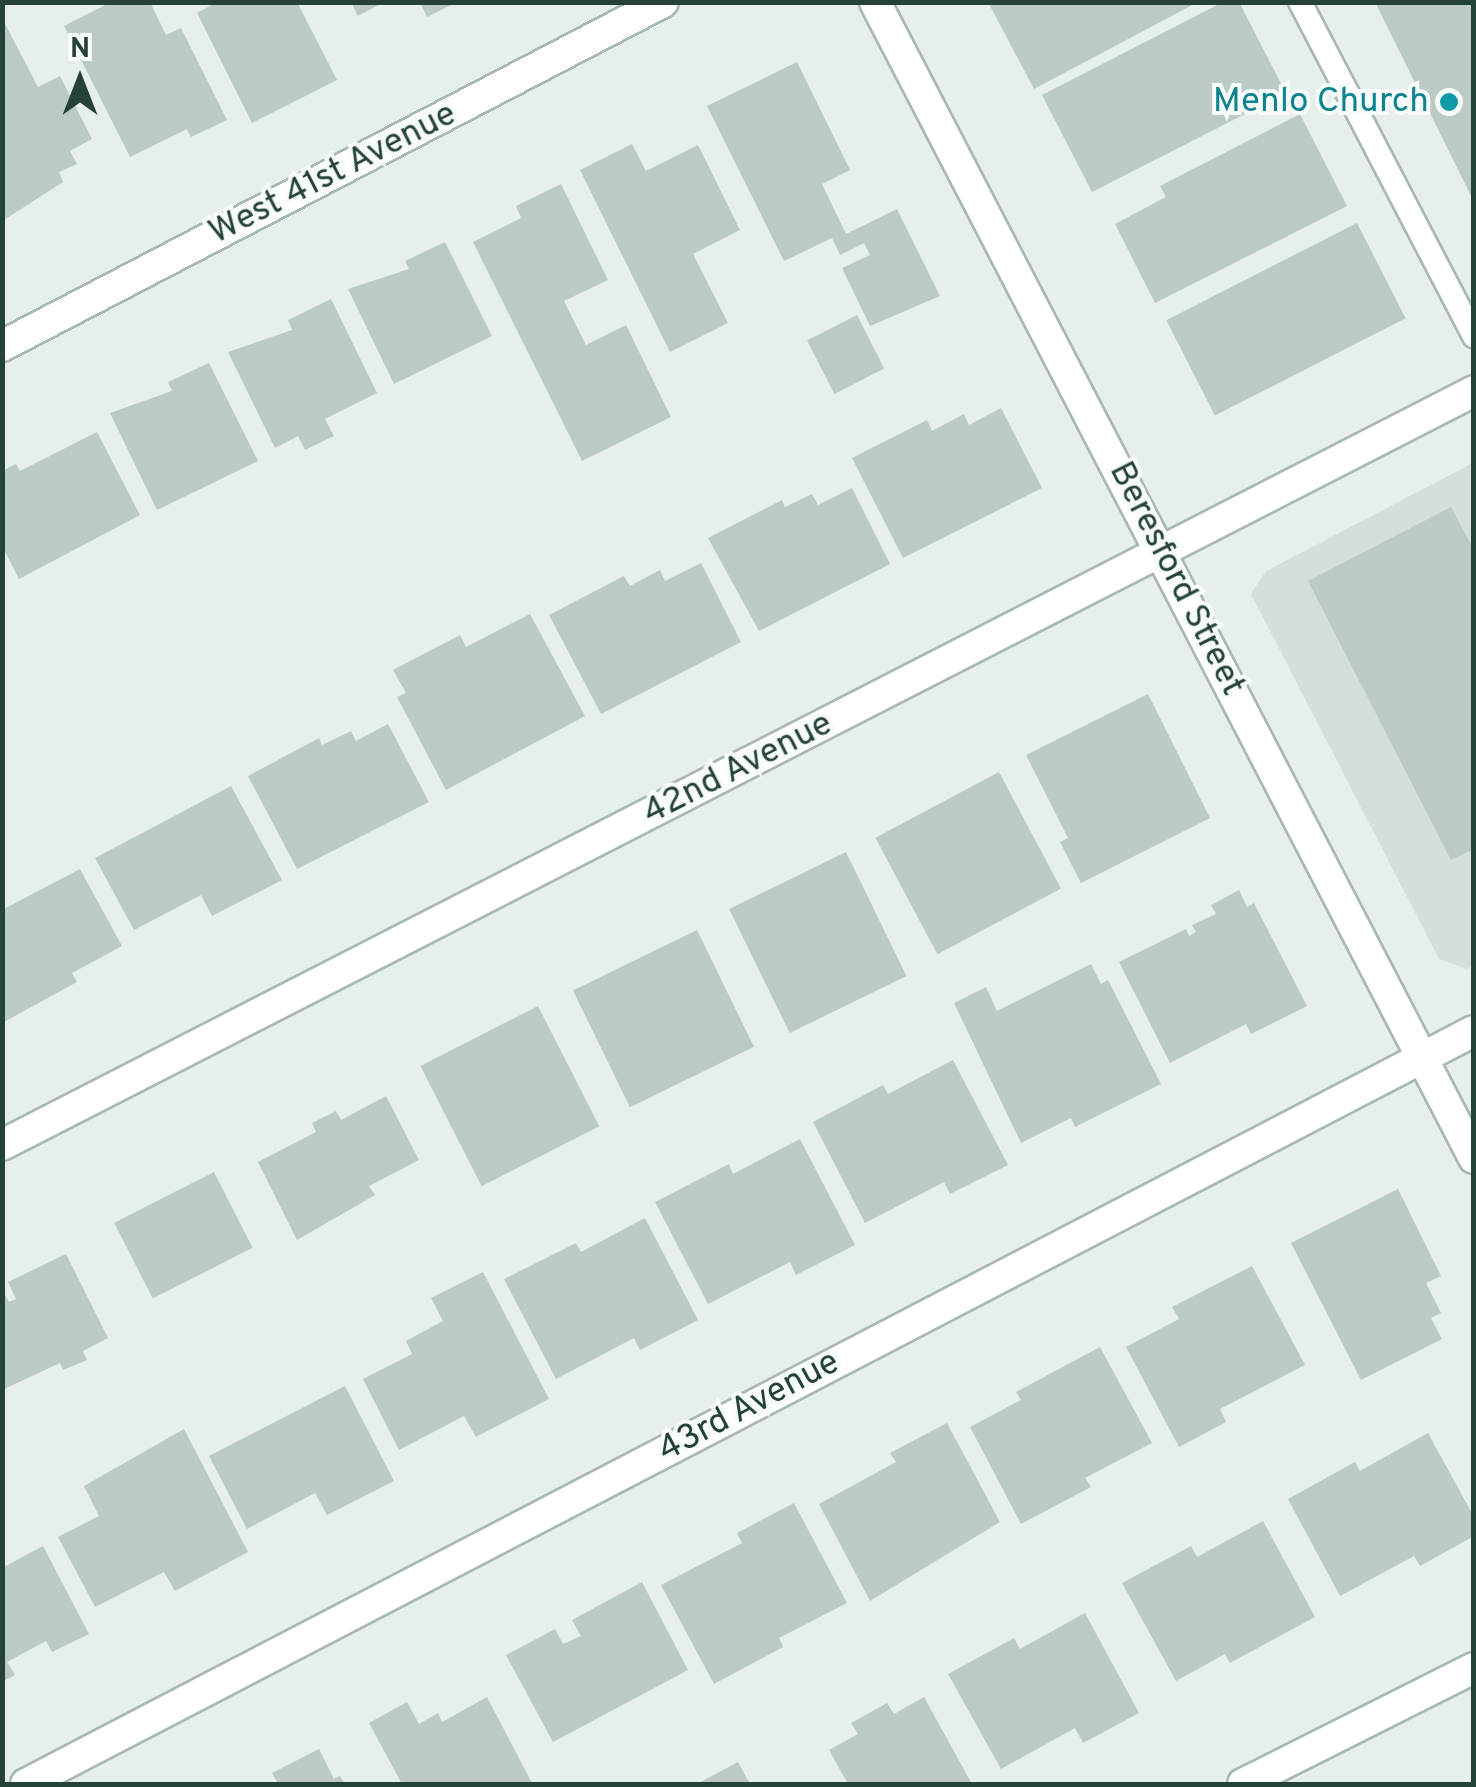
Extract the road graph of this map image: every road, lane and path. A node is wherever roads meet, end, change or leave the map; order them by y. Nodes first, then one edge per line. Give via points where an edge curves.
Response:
1 (663, 2) edge
2 (875, 2) edge
3 (1300, 2) edge
4 (1474, 336) edge
5 (2, 346) edge
6 (1474, 391) edge
7 (1159, 552) junction
8 (1474, 1031) edge
9 (1425, 1055) junction
10 (2, 1145) edge
11 (1474, 1158) edge
12 (1474, 1668) edge
13 (26, 1784) edge
14 (1244, 1784) edge

1 - 5 street, West 41st Avenue
2 - 7 street, Beresford Street
3 - 4 lane
6 - 7 street, 42nd Avenue
7 - 9 street, Beresford Street
7 - 10 street, 42nd Avenue
8 - 9 street, 43rd Avenue
9 - 11 street, Beresford Street
9 - 13 street, 43rd Avenue
12 - 14 street

